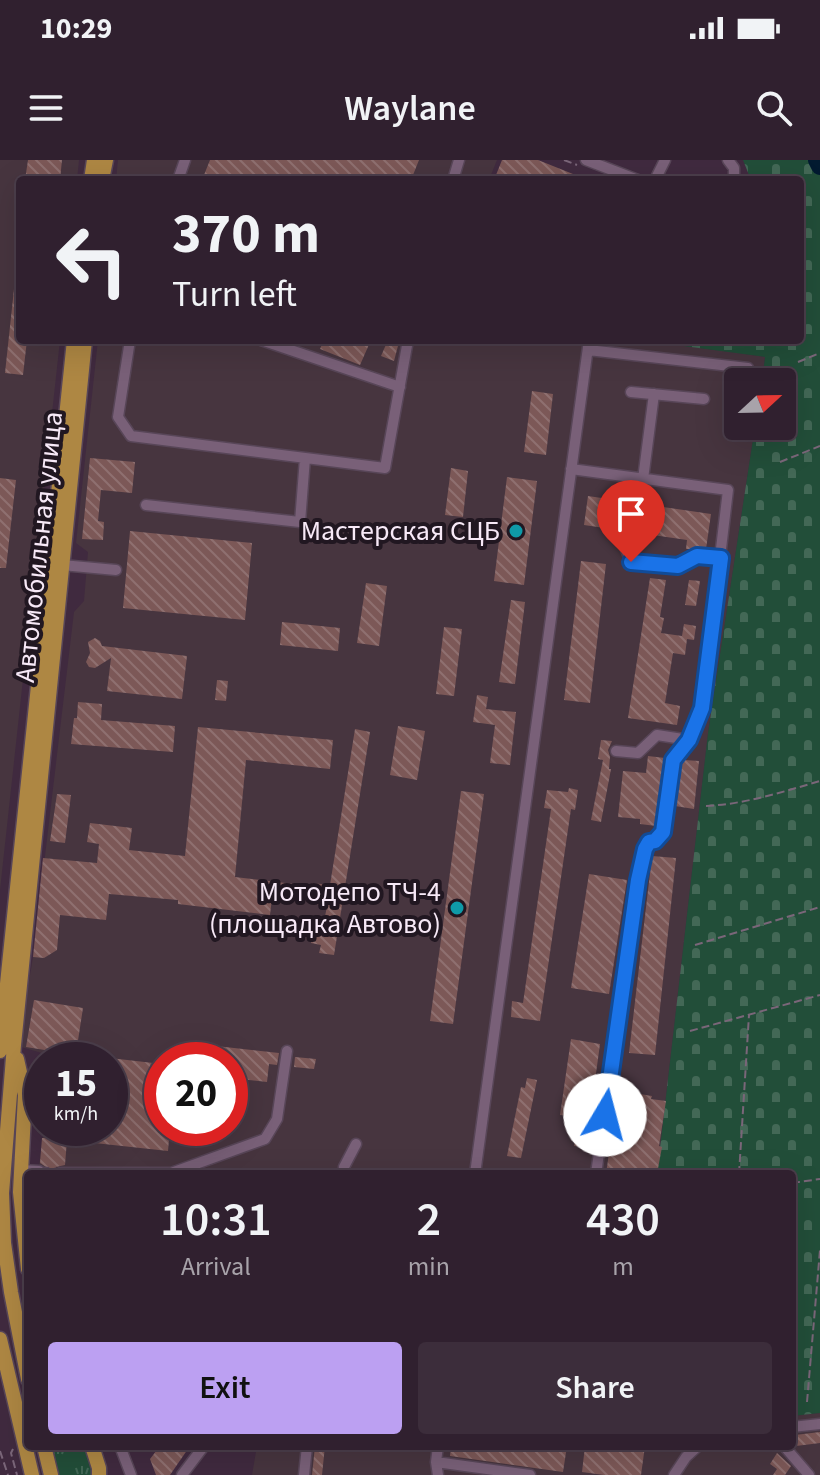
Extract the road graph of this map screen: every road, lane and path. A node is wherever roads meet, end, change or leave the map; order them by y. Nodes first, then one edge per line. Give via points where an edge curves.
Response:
1 (586, 160) edge
2 (628, 176) edge
3 (74, 344) edge
4 (85, 344) edge
5 (129, 344) edge
6 (273, 344) edge
7 (407, 344) edge
8 (588, 345) edge
9 (820, 353) edge
10 (798, 362) dead end
11 (748, 368) dead end
12 (400, 387) junction
13 (631, 392) dead end
14 (654, 394) junction
15 (704, 399) dead end
16 (820, 446) edge
17 (305, 458) junction
18 (780, 462) dead end
19 (571, 469) junction
20 (643, 479) junction
21 (146, 505) dead end
22 (625, 547) dead end
23 (721, 558) junction
24 (62, 565) junction
25 (116, 570) dead end
26 (689, 740) junction
27 (616, 751) dead end
28 (820, 781) edge
29 (706, 806) dead end
30 (820, 907) edge
31 (695, 945) dead end
32 (3, 991) edge
33 (820, 995) edge
34 (749, 1015) junction
35 (690, 1031) dead end
36 (7, 1048) edge
37 (287, 1051) dead end
38 (356, 1144) dead end
39 (21, 1170) junction
40 (24, 1170) edge
41 (179, 1170) edge
42 (344, 1170) edge
43 (476, 1170) edge
44 (597, 1170) edge
45 (739, 1170) edge
46 (820, 1179) edge
47 (796, 1182) edge
48 (24, 1230) edge
49 (820, 1250) edge
50 (0, 1339) edge
51 (24, 1357) edge
52 (807, 1402) dead end
53 (820, 1424) edge
54 (796, 1427) edge
55 (15, 1441) dead end
56 (24, 1441) edge
57 (26, 1450) edge
58 (45, 1450) edge
59 (93, 1450) edge
60 (122, 1450) edge
61 (201, 1450) edge
62 (307, 1450) edge
63 (438, 1450) edge
64 (694, 1450) edge
65 (787, 1450) edge
66 (0, 1451) edge
67 (436, 1462) junction
68 (8, 1475) edge
69 (17, 1475) edge
70 (32, 1475) edge
71 (51, 1475) edge
72 (99, 1475) edge
73 (131, 1475) edge
74 (182, 1475) edge
75 (304, 1475) edge
76 (438, 1475) edge
77 (530, 1475) edge
78 (674, 1475) edge
79 (809, 1475) edge

1 - 2 street
3 - 32 main road, Автомобильная улица
4 - 24 main road, Автомобильная улица
5 - 17 street via 118,417 131,436
6 - 12 street
7 - 12 street
8 - 11 street
8 - 19 street
9 - 10 path
12 - 17 street via 385,468
13 - 14 street
14 - 15 street
14 - 20 street
16 - 18 path
17 - 21 street via 300,522
19 - 20 street
19 - 43 street
20 - 23 street via 728,490
22 - 23 street via 631,562 678,566 697,556
23 - 26 street via 702,708
24 - 25 street
24 - 36 main road, Автомобильная улица
26 - 27 street via 657,735 638,753
26 - 44 street via 673,760 663,832 645,849 638,880
28 - 29 path via 762,798
30 - 31 path
32 - 36 main road, Автомобильная улица
33 - 34 path
34 - 35 path
34 - 45 path
36 - 39 main road via 25,1095
36 - 51 main road, Автомобильная улица via 4,1243
37 - 41 street via 277,1119 265,1139
38 - 42 street
39 - 40 street
39 - 48 main road
46 - 47 path
49 - 52 path
50 - 56 main road
53 - 54 street
55 - 69 path via 11,1453
57 - 70 main road
58 - 71 main road
59 - 72 main road
60 - 73 street
61 - 74 street
62 - 75 street
63 - 67 street
64 - 78 street
65 - 79 street
66 - 68 path
67 - 76 street
67 - 77 street

